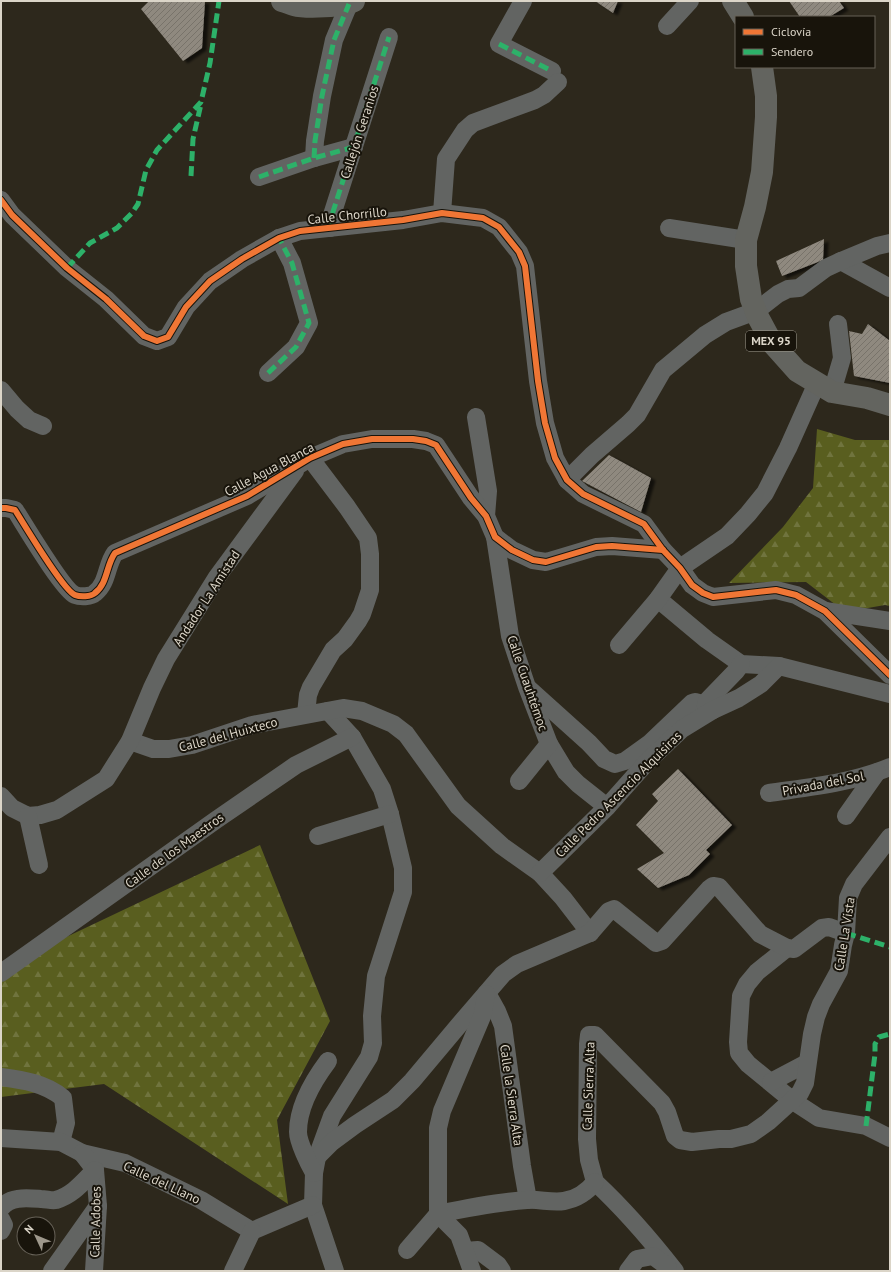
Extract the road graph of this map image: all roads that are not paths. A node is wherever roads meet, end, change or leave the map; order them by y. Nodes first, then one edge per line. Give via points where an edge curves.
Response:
1 (282, 1) edge
2 (523, 1) edge
3 (690, 1) edge
4 (733, 1) edge
5 (351, 2) edge
6 (742, 16) edge
7 (667, 26) dead end
8 (389, 37) dead end
9 (762, 68) edge
10 (354, 147) junction
11 (314, 158) junction
12 (259, 177) dead end
13 (1, 200) edge
14 (442, 213) junction
15 (330, 228) junction
16 (669, 228) dead end
17 (279, 238) junction
18 (746, 240) junction
19 (890, 243) edge
20 (841, 261) junction
21 (890, 288) edge
22 (756, 312) junction
23 (838, 324) dead end
24 (268, 373) dead end
25 (825, 388) junction
26 (1, 390) edge
27 (890, 404) edge
28 (476, 417) dead end
29 (43, 426) dead end
30 (305, 461) junction
31 (567, 480) junction
32 (1, 508) edge
33 (486, 516) junction
34 (494, 537) junction
35 (663, 550) junction
36 (680, 568) junction
37 (658, 599) junction
38 (825, 611) junction
39 (890, 621) edge
40 (619, 645) dead end
41 (741, 664) junction
42 (779, 666) junction
43 (890, 675) edge
44 (527, 687) junction
45 (890, 694) edge
46 (709, 708) junction
47 (328, 711) junction
48 (306, 714) junction
49 (352, 737) junction
50 (130, 741) junction
51 (548, 744) junction
52 (883, 769) edge
53 (519, 781) dead end
54 (770, 793) dead end
55 (1, 796) edge
56 (607, 807) junction
57 (390, 814) junction
58 (28, 816) junction
59 (846, 816) dead end
60 (318, 836) dead end
61 (890, 837) edge
62 (39, 865) dead end
63 (540, 873) junction
64 (590, 933) junction
65 (846, 933) junction
66 (787, 948) junction
67 (1, 973) edge
68 (487, 993) junction
69 (328, 1061) dead end
70 (807, 1063) junction
71 (1, 1077) edge
72 (771, 1082) junction
73 (793, 1101) junction
74 (1, 1138) edge
75 (890, 1138) edge
76 (680, 1140) joint
77 (61, 1142) junction
78 (82, 1153) junction
79 (316, 1165) junction
80 (95, 1170) junction
81 (595, 1182) junction
82 (528, 1200) junction
83 (313, 1205) junction
84 (98, 1206) junction
85 (438, 1214) junction
86 (1, 1219) edge
87 (252, 1231) junction
88 (407, 1250) dead end
89 (465, 1251) junction
90 (52, 1271) edge
91 (94, 1271) edge
92 (233, 1271) edge
93 (335, 1271) edge
94 (472, 1271) edge
95 (502, 1271) edge
96 (628, 1271) edge
97 (674, 1271) edge

1 - 5 main road via 295,6 324,6
2 - 14 street via 498,44 555,76 544,95 473,123 465,130 446,159
3 - 7 street
4 - 6 main road
5 - 11 street via 334,40 321,104
8 - 10 street, Callejón Geranios
9 - 18 main road, MEX 95 via 766,117 762,172
10 - 11 street
10 - 15 street, Callejón Geranios
11 - 12 street
13 - 17 street, Calle Chorrillo via 12,215 67,268 106,299 144,336 157,341 168,337 186,307 210,281
14 - 15 street, Calle Chorrillo
14 - 31 street, Calle Chorrillo via 482,218 499,227 519,252 526,266 545,423 555,458
15 - 17 street, Calle Chorrillo via 300,231
16 - 18 street
17 - 24 street via 292,263 309,323 296,347
18 - 22 main road, MEX 95 via 746,266 751,299
19 - 20 street
20 - 21 street
20 - 22 street via 826,268 799,288 788,289 778,294
22 - 25 main road, MEX 95 via 772,343 782,355 797,371
22 - 31 street via 726,322 705,335 663,370 636,415
23 - 25 street via 842,358
25 - 27 main road, MEX 95
25 - 36 street via 764,493 748,514 727,536
26 - 29 street via 29,420
28 - 33 street via 488,491
30 - 32 street, Calle Agua Blanca via 247,496 115,553 103,586 94,594 84,596 74,594 62,583 15,510
30 - 33 street, Calle Agua Blanca via 343,444 372,439 426,440 436,445
30 - 48 street via 348,507 368,538 370,554 370,590 362,614 345,639 333,650 311,688
30 - 50 street, Andador La Amistad via 217,577 166,659
31 - 35 street via 583,494 644,524
33 - 34 street, Calle Agua Blanca
34 - 35 street via 532,560 546,562 596,547
34 - 44 street, Calle Cuauhtémoc via 510,636
35 - 36 street
36 - 37 street
36 - 38 street via 692,585 713,597 776,590 796,595
37 - 40 street
37 - 41 street via 707,640
38 - 39 street
38 - 43 street
41 - 42 street
41 - 46 street via 710,696
42 - 45 street
42 - 46 street, Calle Pedro Ascencio Alquisiras via 761,684 739,698
44 - 46 street via 604,759 615,764 625,761 650,743 692,703
44 - 51 street, Calle Cuauhtémoc
46 - 56 street, Calle Pedro Ascencio Alquisiras via 647,762
47 - 48 street, Calle del Huixteco
47 - 49 street
47 - 63 street, Calle del Huixteco via 343,708 362,711 393,724 406,734 458,806 502,846
48 - 50 street, Calle del Huixteco via 252,725 192,745 169,749 153,749
49 - 57 street via 382,789
49 - 67 street, Calle de los Maestros via 284,773
50 - 58 street, Andador La Amistad via 106,779 57,810
51 - 53 street
51 - 56 street, Calle Cuauhtémoc via 566,772
52 - 54 street, Privada del Sol via 840,782
52 - 59 street, Privada del Sol
55 - 58 street via 12,808
56 - 63 street, Calle Pedro Ascencio Alquisiras
57 - 60 street
57 - 79 street via 403,868 403,892 376,976 372,1016 374,1043 369,1057 332,1116
58 - 62 street
61 - 65 street, Calle La Vista via 854,884 848,898
63 - 64 street, Calle del Huixteco
64 - 66 street via 609,911 614,909 656,943 662,941 713,886 719,887 760,934
64 - 68 street via 517,964 503,974
65 - 66 street via 829,927 822,928 794,949
65 - 70 street, Calle La Vista via 839,971 816,1017
66 - 72 street via 757,972 741,996 738,1053
68 - 79 street via 412,1081 393,1100 338,1138
68 - 82 street, Calle la Sierra Alta via 503,1026
68 - 85 street via 484,1014 442,1111 438,1128
69 - 79 street via 313,1083 302,1107 298,1133 307,1160
70 - 72 street
70 - 73 street, Calle La Vista via 805,1083
71 - 77 street via 28,1081 54,1090 63,1098 66,1123
72 - 73 street
73 - 75 street via 819,1118 866,1126
73 - 76 street, Calle La Vista via 751,1134 731,1139 692,1142
74 - 77 street, Calle del Llano
76 - 81 street, Calle Sierra Alta via 675,1136 662,1103 595,1035 589,1035 587,1139
77 - 78 street, Calle del Llano
78 - 80 street, Calle Adobes
78 - 87 street, Calle del Llano via 125,1164 201,1200
79 - 83 street
80 - 84 street, Calle Adobes
80 - 86 street via 71,1194 55,1200 15,1199 5,1203
81 - 82 street via 578,1197 563,1201
81 - 97 street via 650,1239
82 - 85 street via 487,1204
83 - 87 street
83 - 93 street
84 - 90 street
84 - 91 street, Calle Adobes
85 - 88 street
85 - 89 street via 459,1235
87 - 92 street
89 - 94 street
89 - 95 street via 478,1250
96 - 97 street via 636,1259 653,1256

